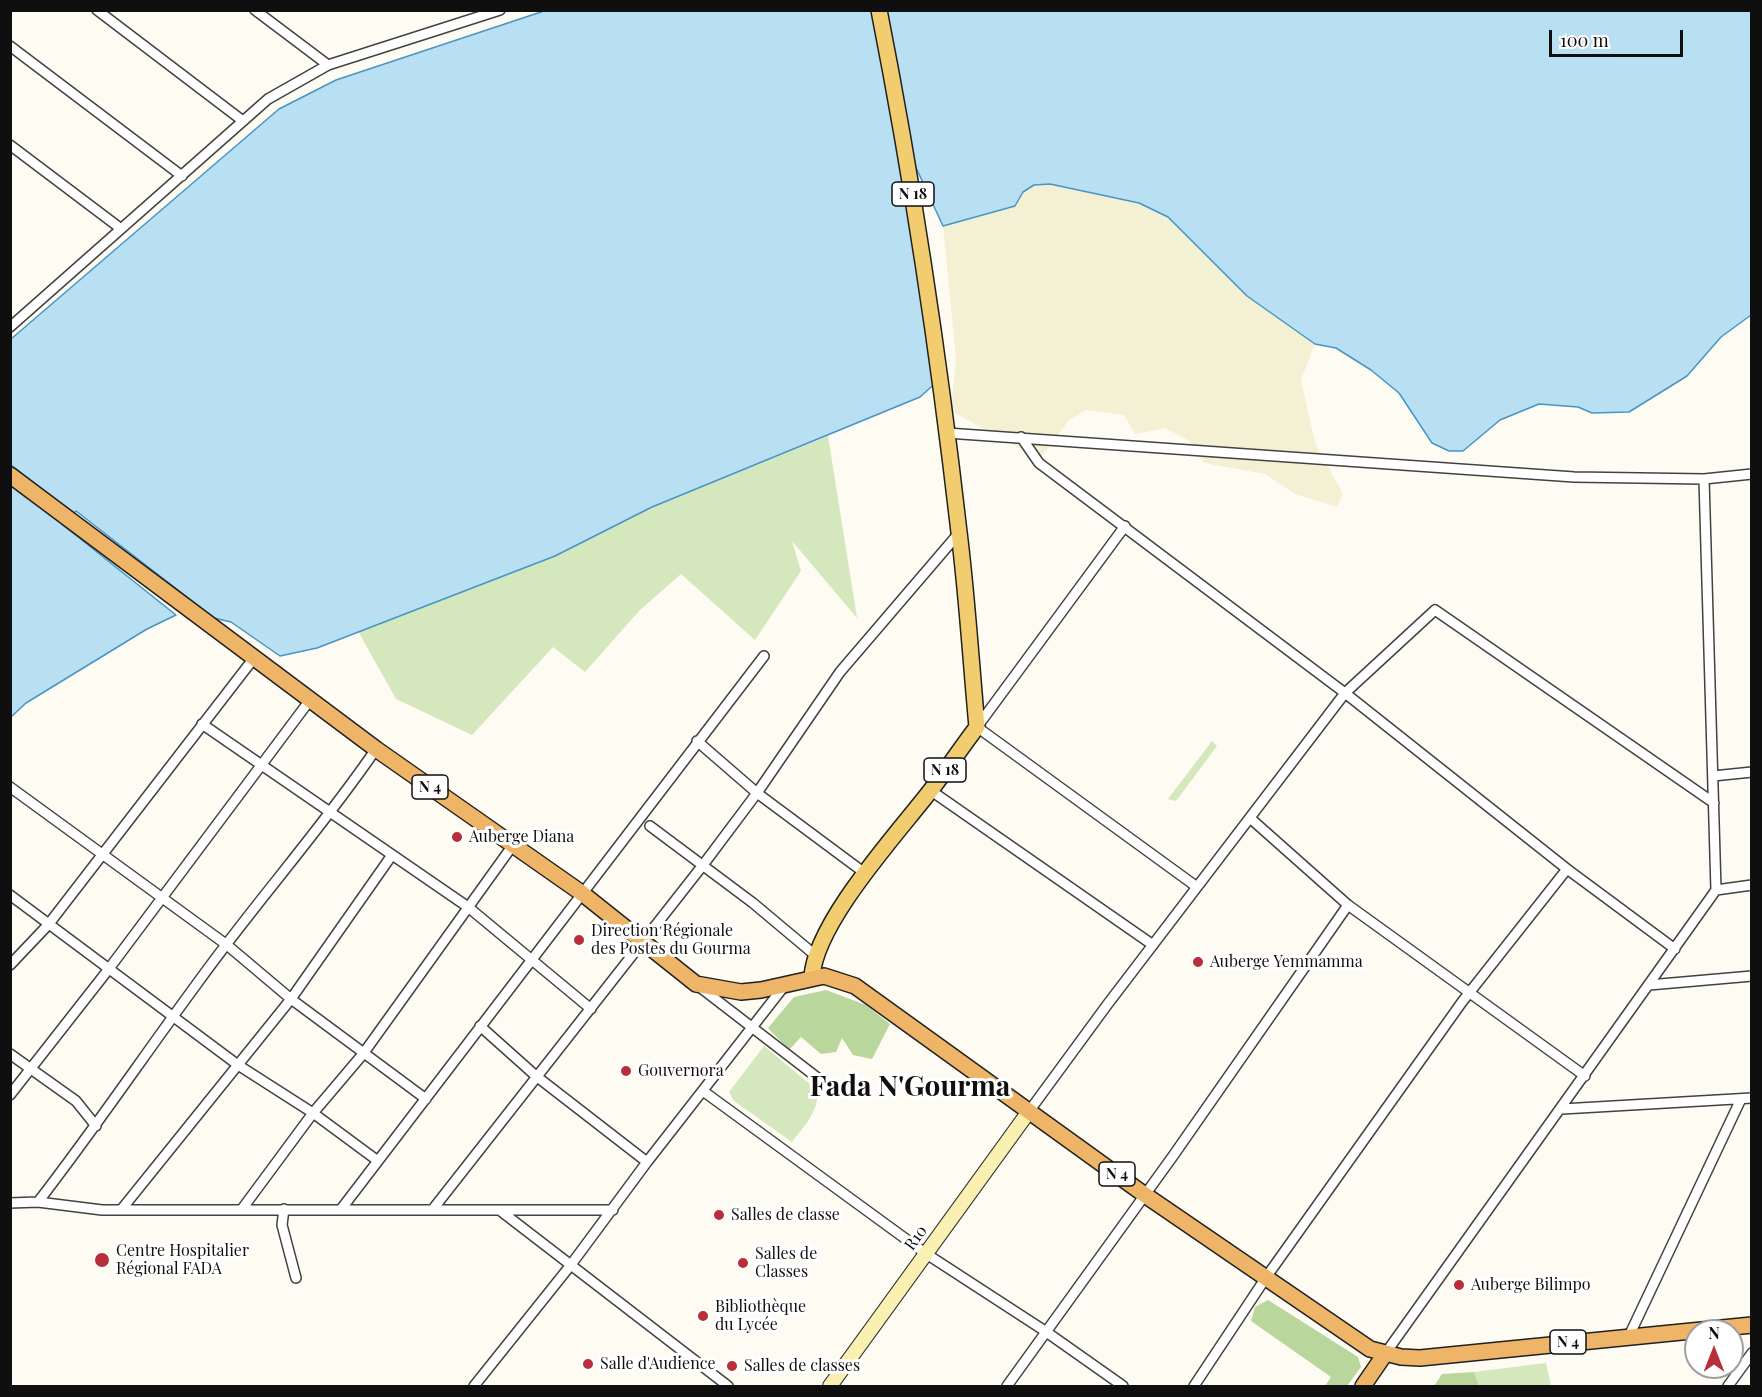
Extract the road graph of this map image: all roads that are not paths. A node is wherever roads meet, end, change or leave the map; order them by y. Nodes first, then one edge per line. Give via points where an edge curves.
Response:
1 (97, 10) edge
2 (255, 10) edge
3 (500, 10) edge
4 (879, 10) edge
5 (10, 46) edge
6 (328, 65) junction
7 (243, 121) junction
8 (10, 146) edge
9 (182, 176) junction
10 (120, 228) junction
11 (10, 327) edge
12 (947, 433) junction
13 (1021, 437) junction
14 (1752, 474) edge
15 (10, 475) edge
16 (1704, 479) junction
17 (1125, 526) junction
18 (959, 533) junction
19 (764, 656) dead end
20 (254, 658) junction
21 (1345, 693) junction
22 (310, 700) junction
23 (202, 724) junction
24 (977, 727) junction
25 (697, 741) junction
26 (376, 749) junction
27 (260, 767) junction
28 (1752, 772) edge
29 (1713, 776) junction
30 (10, 787) edge
31 (930, 790) junction
32 (757, 793) junction
33 (1714, 803) junction
34 (333, 813) junction
35 (1250, 818) junction
36 (650, 826) dead end
37 (513, 844) junction
38 (102, 855) junction
39 (392, 855) junction
40 (703, 865) junction
41 (1567, 869) junction
42 (866, 874) junction
43 (1752, 885) edge
44 (1197, 887) junction
45 (1716, 890) junction
46 (583, 894) junction
47 (10, 895) edge
48 (162, 897) junction
49 (1348, 905) junction
50 (468, 907) junction
51 (48, 925) junction
52 (643, 940) junction
53 (227, 945) junction
54 (1153, 945) junction
55 (1675, 949) junction
56 (815, 955) junction
57 (531, 958) junction
58 (10, 964) edge
59 (108, 970) junction
60 (812, 976) junction
61 (1752, 976) edge
62 (696, 984) junction
63 (785, 985) junction
64 (1649, 985) junction
65 (1470, 992) junction
66 (291, 999) junction
67 (591, 1009) junction
68 (175, 1016) junction
69 (480, 1026) junction
70 (751, 1026) junction
71 (10, 1054) edge
72 (363, 1054) junction
73 (238, 1065) junction
74 (31, 1069) junction
75 (536, 1076) junction
76 (1585, 1076) junction
77 (832, 1089) dead end
78 (703, 1091) junction
79 (10, 1095) edge
80 (1752, 1098) edge
81 (426, 1099) junction
82 (1741, 1099) junction
83 (1562, 1109) junction
84 (1030, 1110) junction
85 (314, 1113) junction
86 (96, 1126) junction
87 (378, 1161) junction
88 (647, 1162) junction
89 (1145, 1195) junction
90 (10, 1203) edge
91 (38, 1203) junction
92 (342, 1208) junction
93 (242, 1209) junction
94 (284, 1209) junction
95 (433, 1209) junction
96 (121, 1210) junction
97 (613, 1210) junction
98 (502, 1212) junction
99 (925, 1253) junction
100 (570, 1266) junction
101 (1267, 1276) junction
102 (296, 1278) dead end
103 (1752, 1325) edge
104 (1045, 1331) junction
105 (1629, 1336) junction
106 (1752, 1353) edge
107 (1385, 1354) junction
108 (474, 1386) edge
109 (728, 1386) edge
110 (830, 1386) edge
111 (1007, 1386) edge
112 (1123, 1386) edge
113 (1194, 1386) edge
114 (1363, 1386) edge
115 (1728, 1386) edge

1 - 7 street
2 - 6 street
3 - 6 street
4 - 12 main road, N 18 via 918,221
5 - 9 street
6 - 7 street via 268,99
7 - 9 street
8 - 10 street
9 - 10 street
10 - 11 street
12 - 13 street
12 - 18 main road, N 18
13 - 16 street via 1554,476
13 - 17 street via 1039,463
14 - 16 street
15 - 20 highway, N 4
16 - 29 street
17 - 21 street
17 - 24 street
18 - 24 main road, N 18
18 - 32 street via 840,672
19 - 25 street
20 - 22 highway, N 4
20 - 23 street
21 - 33 street via 1435,610
21 - 35 street
21 - 41 street
22 - 26 highway, N 4
22 - 27 street
23 - 27 street
23 - 38 street
24 - 31 main road, N 18
24 - 44 street
25 - 32 street
25 - 46 street
26 - 34 street
26 - 37 highway, N 4
27 - 34 street
27 - 48 street
28 - 29 street
29 - 33 street
30 - 38 street
31 - 42 main road, N 18
31 - 54 street
32 - 40 street
32 - 42 street
33 - 45 street
34 - 39 street
34 - 53 street
35 - 44 street
35 - 49 street
36 - 40 street
37 - 46 highway, N 4
37 - 50 street
38 - 48 street
38 - 51 street
39 - 50 street
39 - 66 street
40 - 52 street
40 - 56 street
41 - 55 street
41 - 65 street
42 - 56 main road, N 18 via 825,931
43 - 45 street
44 - 54 street
45 - 55 street
46 - 52 highway, N 4
46 - 57 street
47 - 51 street
48 - 53 street
48 - 59 street
49 - 65 street
49 - 89 street
50 - 57 street
50 - 72 street
51 - 58 street
51 - 59 street
52 - 62 highway, N 4
52 - 67 street
53 - 66 street
53 - 68 street
54 - 84 street
55 - 64 street
56 - 60 main road, N 18
57 - 67 street
57 - 69 street
59 - 68 street
59 - 74 street
60 - 63 highway, N 4
60 - 84 highway, N 4 via 835,977 855,986
61 - 64 street
62 - 63 highway, N 4 via 741,992
62 - 70 street
63 - 70 street
64 - 76 street
65 - 76 street
65 - 101 street
66 - 72 street
66 - 73 street
67 - 75 street
68 - 73 street
68 - 86 street
69 - 75 street
69 - 81 street
70 - 77 street
70 - 78 street
71 - 74 street
72 - 81 street
72 - 85 street
73 - 85 street
73 - 96 street
74 - 79 street
74 - 86 street via 76,1101
75 - 88 street
75 - 95 street
76 - 83 street
78 - 88 street
78 - 99 street
80 - 82 street
81 - 87 street
82 - 83 street
82 - 105 street
83 - 107 street
84 - 89 highway, N 4
84 - 99 main road, R10
85 - 87 street
85 - 93 street
86 - 91 street
87 - 92 street
88 - 97 street
89 - 101 highway, N 4
89 - 104 street
90 - 91 street
91 - 96 street
92 - 94 street
92 - 95 street
93 - 94 street
93 - 96 street
94 - 102 street via 282,1225
95 - 98 street
97 - 98 street
97 - 100 street
98 - 100 street
99 - 104 street
99 - 110 main road, R10
100 - 108 street
100 - 109 street
101 - 107 highway, N 4 via 1358,1342
101 - 113 street
103 - 105 highway, N 4
104 - 111 street
104 - 112 street
105 - 107 highway, N 4 via 1420,1358
106 - 115 street
107 - 114 highway

